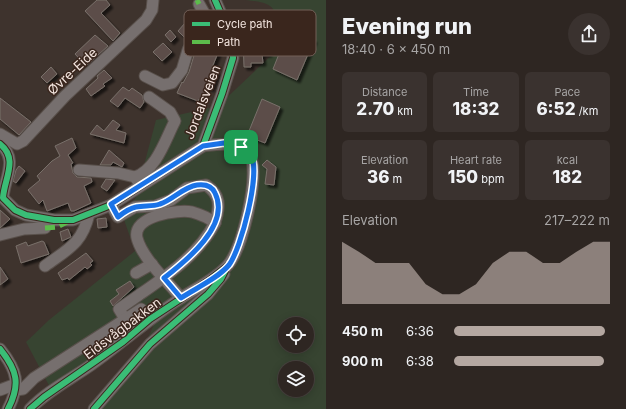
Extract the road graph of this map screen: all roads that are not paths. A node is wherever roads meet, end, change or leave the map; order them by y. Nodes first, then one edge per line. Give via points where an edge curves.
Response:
1 (153, 0) edge
2 (215, 0) edge
3 (200, 4) dead end
4 (203, 10) edge
5 (219, 10) edge
6 (186, 56) edge
7 (233, 56) edge
8 (145, 76) dead end
9 (149, 97) dead end
10 (0, 134) edge
11 (0, 144) edge
12 (203, 146) junction
13 (79, 170) dead end
14 (138, 182) junction
15 (111, 204) junction
16 (89, 214) junction
17 (215, 223) junction
18 (45, 228) dead end
19 (0, 235) edge
20 (152, 264) junction
21 (45, 266) dead end
22 (228, 266) junction
23 (136, 273) dead end
24 (164, 278) junction
25 (181, 298) junction
26 (141, 309) dead end
27 (124, 319) junction
28 (0, 349) edge
29 (16, 387) junction
30 (0, 390) edge
31 (8, 409) edge
32 (30, 409) edge
33 (94, 409) edge

1 - 10 street, Øvre-Eide via 152,10 146,20 65,96 24,141 17,144
2 - 5 street, Jordalsveien
3 - 4 street
6 - 8 street via 182,70 172,84 163,85
7 - 12 street, Jordalsveien
9 - 14 street, Jordalsveien via 170,112 175,121 152,165
11 - 16 street, Jordalsveien via 10,157 3,198 15,210 26,215 54,220 73,220
12 - 14 street, Jordalsveien
12 - 22 street, Eidsvågbakken via 224,143 241,147 251,155 254,170 252,194 236,254
13 - 14 street via 118,173
14 - 15 street, Jordalsveien
15 - 16 street, Jordalsveien
15 - 17 street via 118,217 135,207 155,206 171,200 187,188 206,185 214,190 218,198
16 - 21 street via 78,241
17 - 20 street via 192,212 159,215 146,222 138,229 136,237
17 - 24 street via 207,237 184,262
18 - 19 street via 24,229
20 - 23 street
20 - 24 street
22 - 25 street, Eidsvågbakken
22 - 33 street via 208,294 150,344
24 - 25 street
24 - 27 street via 119,309
25 - 32 street, Eidsvågbakken
26 - 27 street
27 - 29 street via 34,378 23,389
28 - 29 street via 12,364
29 - 30 street
29 - 31 street

